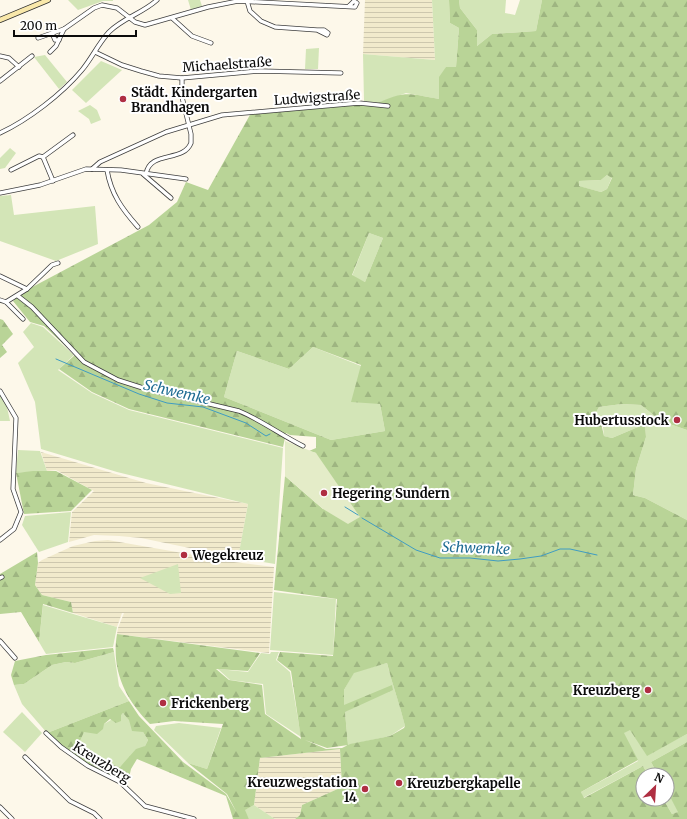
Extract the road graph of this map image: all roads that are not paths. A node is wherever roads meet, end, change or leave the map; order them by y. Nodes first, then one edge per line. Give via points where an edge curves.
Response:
1 (48, 0) edge
2 (157, 0) edge
3 (247, 1) edge
4 (349, 6) dead end
5 (129, 17) junction
6 (172, 18) junction
7 (0, 20) edge
8 (64, 29) junction
9 (317, 30) dead end
10 (52, 34) junction
11 (38, 38) dead end
12 (59, 40) junction
13 (211, 42) dead end
14 (50, 52) dead end
15 (95, 52) junction
16 (0, 56) edge
17 (32, 56) dead end
18 (19, 67) junction
19 (341, 73) dead end
20 (182, 78) junction
21 (0, 81) edge
22 (388, 106) dead end
23 (188, 126) junction
24 (0, 133) edge
25 (73, 135) dead end
26 (42, 156) junction
27 (92, 169) junction
28 (11, 170) dead end
29 (107, 170) junction
30 (144, 174) junction
31 (186, 179) dead end
32 (53, 181) junction
33 (0, 193) edge
34 (171, 198) dead end
35 (138, 227) dead end
36 (58, 263) dead end
37 (0, 276) edge
38 (27, 289) junction
39 (18, 296) junction
40 (0, 300) edge
41 (6, 302) junction
42 (22, 319) dead end
43 (0, 391) edge
44 (303, 446) dead end
45 (0, 540) edge
46 (0, 641) edge
47 (15, 658) dead end
48 (46, 733) dead end
49 (25, 757) dead end
50 (0, 807) edge
51 (12, 819) edge
52 (100, 819) edge
53 (194, 819) edge

1 - 7 main road
2 - 5 street
3 - 4 street
3 - 6 street via 222,4
3 - 9 street via 250,11 268,24 285,29
5 - 6 street via 140,25
5 - 8 street via 117,8 102,5
5 - 15 street via 108,33
6 - 13 street via 192,36
8 - 10 street
8 - 12 street
10 - 11 street
10 - 12 street via 55,40
12 - 14 street
15 - 20 street, Michaelstraße via 141,71
15 - 24 street via 67,86 40,109
16 - 18 street via 9,58
17 - 18 street
18 - 21 street
19 - 20 street, Michaelstraße via 260,71
20 - 23 street via 182,97
22 - 23 street, Ludwigstraße via 359,103 229,114
23 - 27 street, Ludwigstraße via 142,142 100,162
23 - 30 street via 192,140 189,149 182,154 154,162
25 - 26 street
26 - 28 street
26 - 32 street
27 - 29 street
27 - 32 street
29 - 30 street
29 - 35 street via 109,184 120,207
30 - 31 street
30 - 34 street
32 - 33 street via 14,192
36 - 38 street via 52,265
37 - 38 street
38 - 39 street
39 - 41 street
39 - 44 street via 32,307 84,362 98,370 143,388 239,411
40 - 41 street
41 - 42 street
43 - 45 street via 16,418 13,489 21,512 14,529
46 - 47 street
48 - 53 street, Kreuzberg via 98,773 120,782 145,806
49 - 52 street via 72,802 94,813
50 - 51 street

